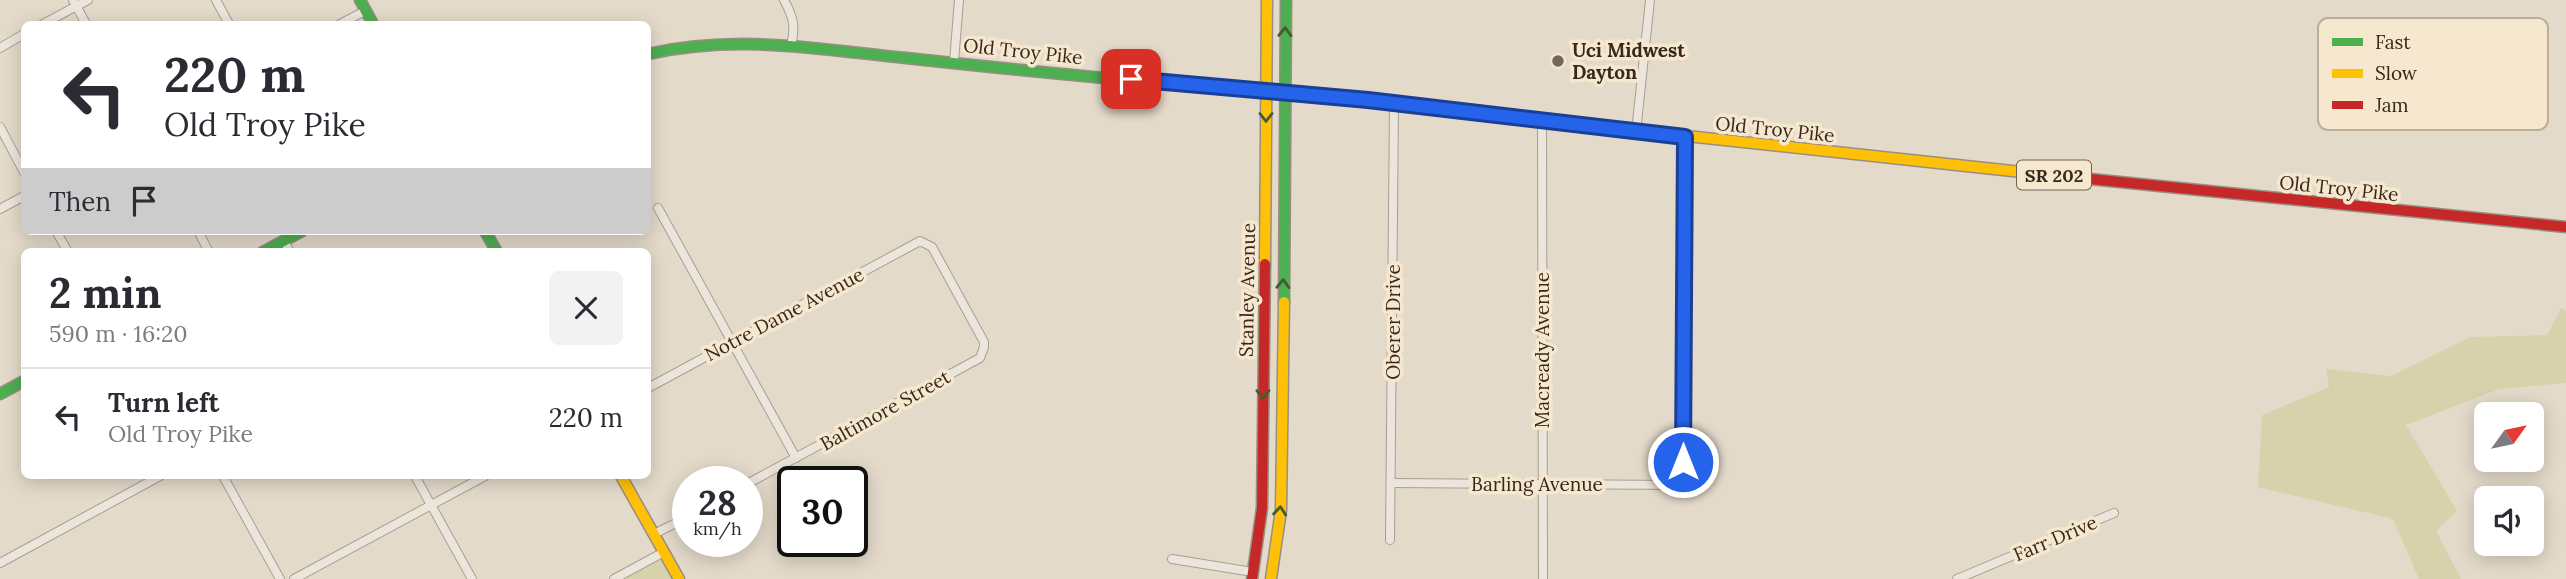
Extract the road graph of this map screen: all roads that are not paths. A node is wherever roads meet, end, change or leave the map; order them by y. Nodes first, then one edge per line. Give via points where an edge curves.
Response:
1 (88, 0) edge
2 (216, 0) edge
3 (360, 0) edge
4 (784, 0) edge
5 (959, 0) edge
6 (1267, 0) edge
7 (1286, 0) edge
8 (1650, 0) edge
9 (75, 3) edge
10 (365, 11) junction
11 (48, 21) edge
12 (84, 21) edge
13 (227, 21) edge
14 (346, 21) edge
15 (371, 21) edge
16 (21, 36) edge
17 (791, 46) junction
18 (0, 48) edge
19 (651, 53) edge
20 (954, 62) junction
21 (1266, 91) junction
22 (1285, 92) junction
23 (1394, 103) junction
24 (1542, 121) junction
25 (0, 127) edge
26 (1636, 131) junction
27 (1685, 137) junction
28 (21, 166) edge
29 (21, 198) edge
30 (658, 208) dead end
31 (0, 209) edge
32 (2566, 227) edge
33 (295, 235) edge
34 (284, 241) junction
35 (271, 248) edge
36 (288, 248) edge
37 (732, 342) junction
38 (983, 353) joint
39 (21, 383) edge
40 (651, 386) edge
41 (0, 394) edge
42 (796, 458) junction
43 (763, 476) edge
44 (154, 479) edge
45 (225, 479) edge
46 (417, 479) edge
47 (479, 479) edge
48 (623, 479) edge
49 (1392, 483) junction
50 (1542, 484) junction
51 (431, 505) junction
52 (2114, 513) dead end
53 (672, 525) edge
54 (654, 534) junction
55 (1390, 540) dead end
56 (664, 552) junction
57 (1172, 559) dead end
58 (0, 563) edge
59 (1252, 575) edge
60 (280, 579) edge
61 (295, 579) edge
62 (472, 579) edge
63 (614, 579) edge
64 (679, 579) edge
65 (1271, 579) edge
66 (1543, 579) edge
67 (1957, 579) edge

1 - 9 street
2 - 13 street
3 - 10 main road
4 - 17 street via 794,22
5 - 20 street
6 - 21 main road, Stanley Avenue
22 -> 7 main road, Stanley Avenue
8 - 26 street
9 - 11 street
9 - 12 street
10 - 14 street
10 - 15 main road
16 - 18 street
17 - 19 main road, Old Troy Pike / SR 202 via 724,42
17 - 20 main road, Old Troy Pike / SR 202
20 - 21 main road, Old Troy Pike / SR 202
21 - 22 main road, Old Troy Pike / SR 202
21 -> 59 main road, Stanley Avenue via 1262,508
22 - 23 main road, Old Troy Pike / SR 202
65 -> 22 main road, Stanley Avenue via 1281,510
23 - 24 main road, Old Troy Pike / SR 202
23 - 49 street, Oberer Drive
24 - 26 main road, Old Troy Pike / SR 202
24 - 50 street, Macready Avenue
25 - 28 street
26 - 27 main road, Old Troy Pike / SR 202
27 - 32 main road, Old Troy Pike / SR 202
27 - 50 street, Barling Avenue via 1683,485
29 - 31 street
30 - 37 street
33 - 34 main road
34 - 35 main road
34 - 36 street
37 - 38 street, Notre Dame Avenue via 920,240 932,247 984,342
37 - 40 street, Notre Dame Avenue
37 - 42 street
38 - 42 street, Baltimore Street
39 - 41 main road
42 - 43 street, Baltimore Street
44 - 58 street
45 - 60 street
46 - 51 street
47 - 51 street
48 - 54 main road
49 - 50 street, Barling Avenue
49 - 55 street, Oberer Drive
50 - 66 street, Macready Avenue
51 - 61 street
51 - 62 street
52 - 67 street, Farr Drive
53 - 54 street
54 - 56 main road
56 - 63 street
56 - 64 main road
57 - 59 street

